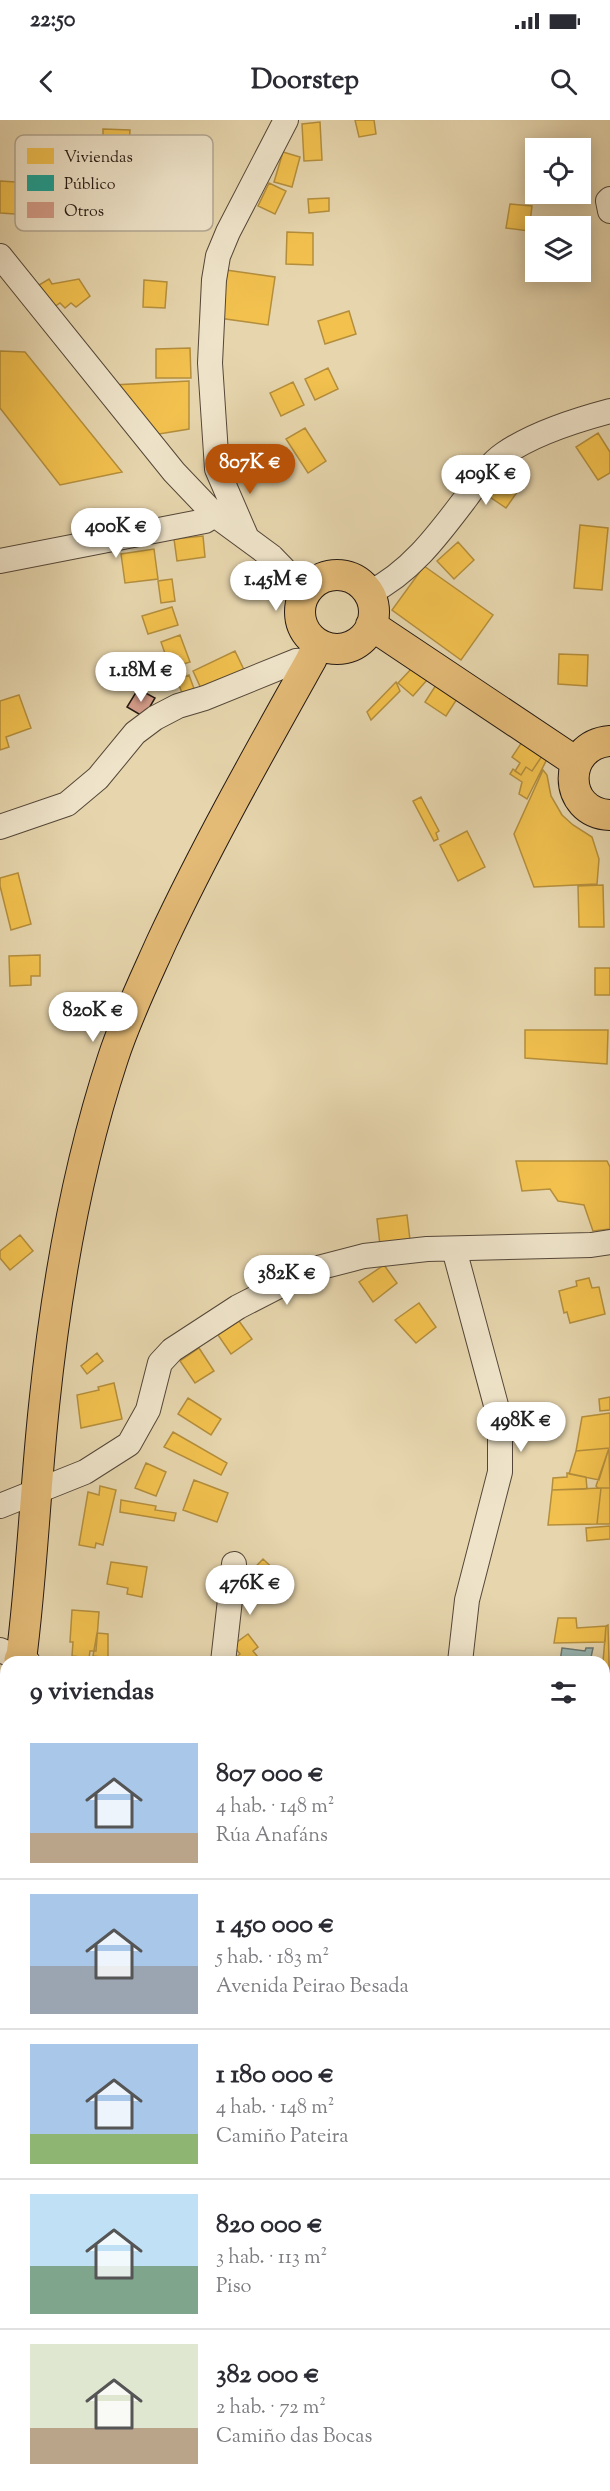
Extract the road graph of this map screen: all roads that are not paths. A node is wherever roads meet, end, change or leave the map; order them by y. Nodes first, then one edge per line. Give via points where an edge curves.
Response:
1 (286, 120) edge
2 (610, 199) edge
3 (610, 211) edge
4 (0, 256) edge
5 (610, 411) edge
6 (217, 468) junction
7 (206, 506) junction
8 (248, 540) junction
9 (0, 561) edge
10 (306, 592) junction
11 (369, 594) junction
12 (371, 625) junction
13 (315, 652) junction
14 (610, 741) edge
15 (576, 762) junction
16 (610, 815) edge
17 (0, 827) edge
18 (610, 1242) edge
19 (454, 1250) junction
20 (38, 1492) junction
21 (0, 1506) edge
22 (234, 1564) dead end
23 (17, 1656) edge
24 (224, 1656) edge
25 (461, 1656) edge

1 - 6 street via 228,231 217,264 210,363
2 - 3 street
4 - 7 street via 161,457
5 - 11 street via 569,422 505,453 415,561
6 - 7 street
6 - 8 street
7 - 8 street
7 - 9 street via 205,521
8 - 10 street via 272,556
10 - 11 main road via 325,577 338,575 361,584
10 - 13 main road via 300,615
11 - 12 main road via 374,612
12 - 13 main road via 359,642 349,647
12 - 15 main road
13 - 17 street via 155,718 135,733 98,778 67,804
13 - 20 main road via 188,885 114,1057 80,1183 59,1289
14 - 15 main road via 591,746
15 - 16 main road via 573,780 578,797 596,813
18 - 19 street
19 - 20 street via 364,1256 310,1270 238,1306 172,1350 160,1363 148,1410 129,1444 84,1472
19 - 25 street via 500,1420 500,1472 467,1600
20 - 21 street
20 - 23 main road
22 - 24 street

